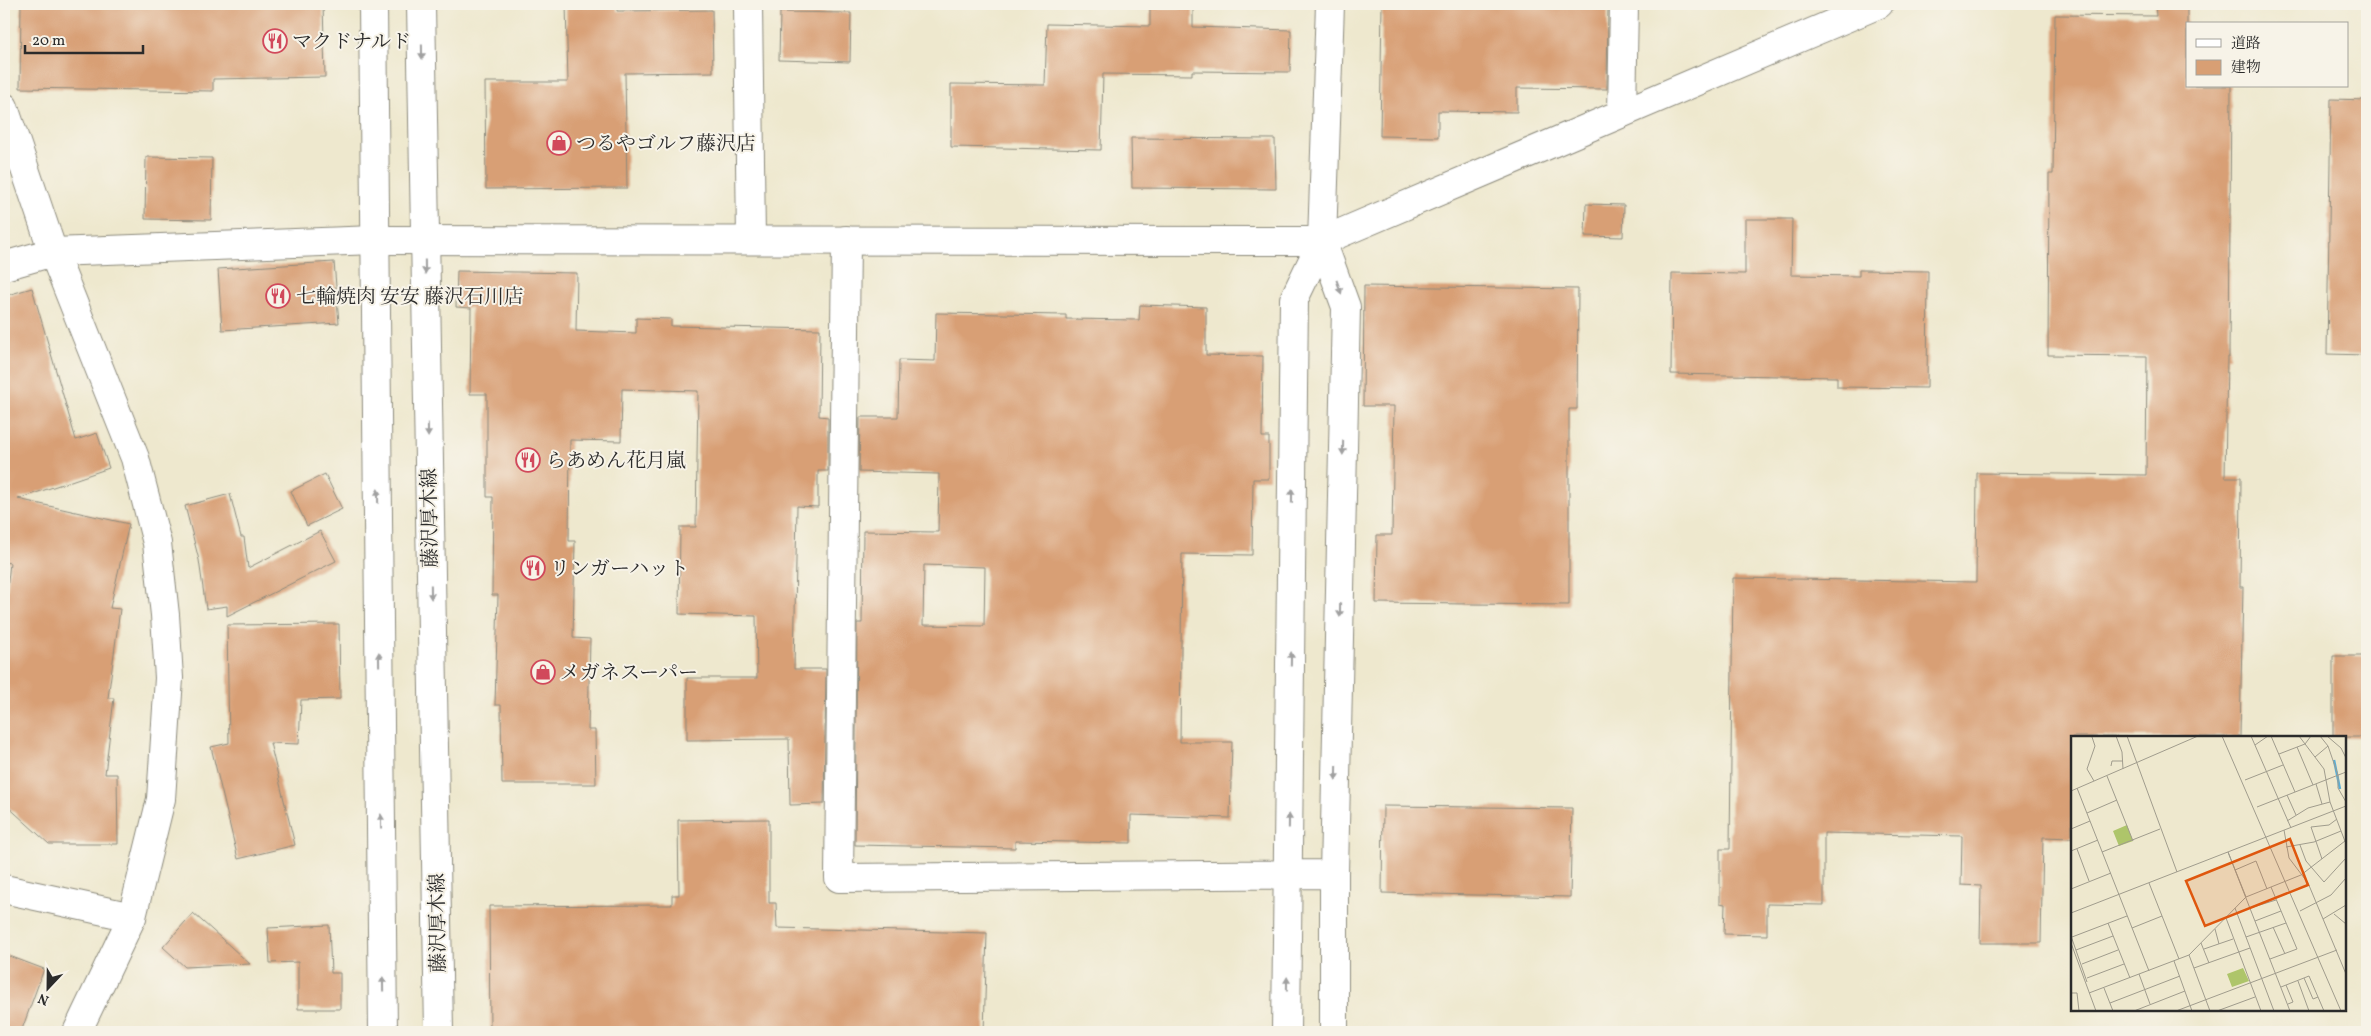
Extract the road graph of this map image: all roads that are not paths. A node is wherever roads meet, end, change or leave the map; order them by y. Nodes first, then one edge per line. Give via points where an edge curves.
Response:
1 (373, 4) edge
2 (421, 4) edge
3 (748, 4) edge
4 (1330, 4) edge
5 (1624, 4) edge
6 (1878, 4) edge
7 (4, 107) edge
8 (1622, 113) junction
9 (375, 240) junction
10 (424, 240) junction
11 (751, 240) junction
12 (846, 240) junction
13 (1322, 241) junction
14 (53, 252) junction
15 (4, 266) edge
16 (1288, 874) junction
17 (1334, 874) junction
18 (4, 889) edge
19 (132, 917) junction
20 (77, 1032) edge
21 (383, 1032) edge
22 (439, 1032) edge
23 (1286, 1032) edge
24 (1334, 1032) edge

1 - 9 street
2 -> 10 street, 藤沢厚木線
3 - 11 street
4 - 13 street
5 - 8 street
6 - 8 street
7 - 14 street
8 - 13 street
9 - 10 street
9 - 14 street
21 -> 9 street
10 - 11 street
10 -> 22 street, 藤沢厚木線
11 - 12 street
12 - 13 street
12 - 16 street via 839,878
16 -> 13 street via 1294,299
13 -> 17 street via 1346,307
14 - 15 street
14 - 19 street via 135,458 157,543 166,615 169,678 161,799
16 - 17 street
23 -> 16 street
17 - 24 street
18 - 19 street
19 - 20 street

